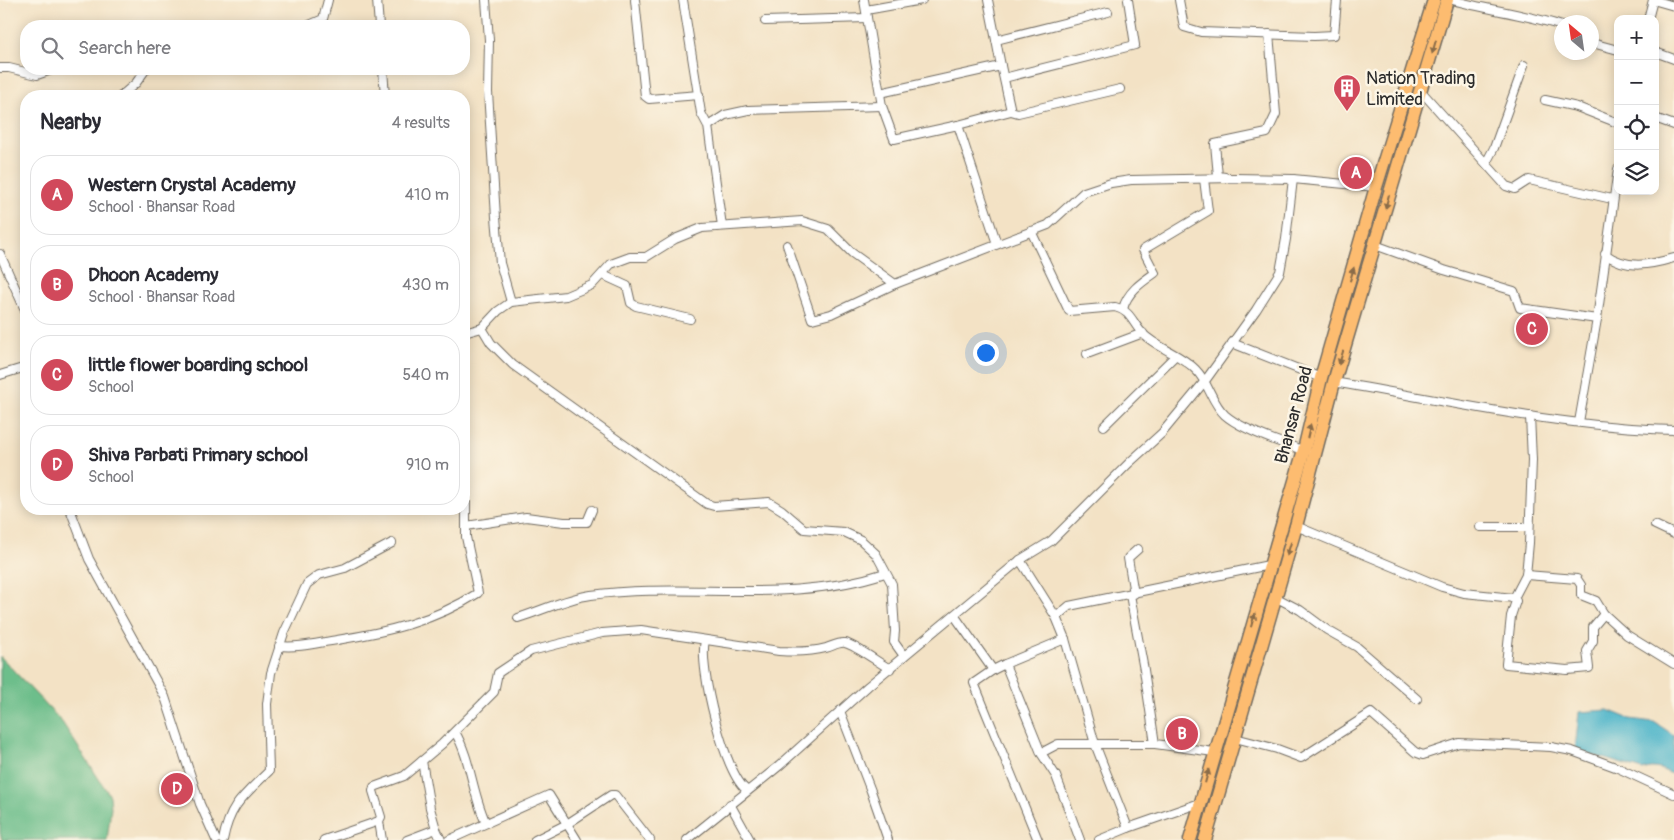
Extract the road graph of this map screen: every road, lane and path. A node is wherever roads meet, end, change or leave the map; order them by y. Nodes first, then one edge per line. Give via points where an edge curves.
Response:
1 (328, 0) edge
2 (377, 0) edge
3 (486, 0) edge
4 (635, 0) edge
5 (683, 0) edge
6 (864, 0) edge
7 (922, 0) edge
8 (988, 0) edge
9 (1128, 0) edge
10 (1179, 0) edge
11 (1337, 0) edge
12 (1434, 0) edge
13 (1447, 0) edge
14 (1452, 0) edge
15 (1653, 0) edge
16 (1674, 6) edge
17 (1108, 12) dead end
18 (866, 14) junction
19 (1649, 15) edge
20 (320, 20) edge
21 (379, 20) edge
22 (764, 21) dead end
23 (1554, 24) edge
24 (1269, 34) junction
25 (996, 40) junction
26 (1599, 45) edge
27 (1614, 49) edge
28 (1659, 53) edge
29 (1674, 59) edge
30 (1002, 66) junction
31 (1524, 66) dead end
32 (0, 68) edge
33 (20, 71) edge
34 (142, 75) edge
35 (383, 75) edge
36 (1004, 78) junction
37 (1120, 89) dead end
38 (128, 90) edge
39 (385, 90) edge
40 (1420, 92) junction
41 (880, 93) junction
42 (699, 95) junction
43 (1545, 100) dead end
44 (882, 106) junction
45 (1011, 111) junction
46 (1659, 119) edge
47 (1614, 122) edge
48 (958, 125) junction
49 (1674, 125) edge
50 (708, 126) junction
51 (1486, 163) junction
52 (1234, 178) junction
53 (1204, 179) junction
54 (1293, 179) junction
55 (1376, 187) junction
56 (1614, 189) edge
57 (1612, 199) junction
58 (722, 226) junction
59 (1031, 231) junction
60 (997, 244) junction
61 (787, 245) dead end
62 (1375, 245) junction
63 (0, 254) edge
64 (1605, 254) junction
65 (1674, 258) edge
66 (603, 275) junction
67 (895, 284) junction
68 (20, 299) edge
69 (511, 302) junction
70 (1123, 309) junction
71 (690, 318) dead end
72 (1597, 319) junction
73 (482, 328) junction
74 (470, 331) edge
75 (1143, 333) junction
76 (1232, 343) junction
77 (1087, 354) dead end
78 (1175, 356) junction
79 (20, 368) edge
80 (0, 376) edge
81 (1321, 378) junction
82 (1205, 382) junction
83 (1334, 382) junction
84 (1530, 416) junction
85 (1579, 422) junction
86 (1104, 426) dead end
87 (1674, 430) edge
88 (1310, 452) junction
89 (592, 510) dead end
90 (72, 515) edge
91 (466, 515) edge
92 (1655, 525) dead end
93 (466, 526) junction
94 (1296, 526) junction
95 (1480, 527) dead end
96 (1529, 527) junction
97 (1674, 534) edge
98 (392, 543) dead end
99 (1138, 549) dead end
100 (1020, 560) junction
101 (1269, 565) junction
102 (885, 573) junction
103 (1526, 575) junction
104 (1132, 595) junction
105 (1275, 597) junction
106 (1514, 598) junction
107 (1604, 614) junction
108 (954, 615) junction
109 (1056, 617) junction
110 (518, 618) dead end
111 (1066, 639) junction
112 (705, 641) junction
113 (280, 646) junction
114 (904, 656) junction
115 (1005, 664) junction
116 (1674, 664) edge
117 (890, 669) junction
118 (993, 670) junction
119 (1417, 699) dead end
120 (840, 711) junction
121 (454, 732) junction
122 (1235, 738) junction
123 (1095, 744) junction
124 (1155, 744) junction
125 (1214, 752) junction
126 (1041, 753) junction
127 (422, 761) junction
128 (747, 790) junction
129 (1674, 794) edge
130 (1200, 803) junction
131 (730, 804) junction
132 (379, 821) junction
133 (486, 823) junction
134 (567, 824) junction
135 (1128, 828) junction
136 (436, 829) junction
137 (216, 840) edge
138 (324, 840) edge
139 (382, 840) edge
140 (407, 840) edge
141 (441, 840) edge
142 (449, 840) edge
143 (535, 840) edge
144 (577, 840) edge
145 (650, 840) edge
146 (687, 840) edge
147 (750, 840) edge
148 (888, 840) edge
149 (1038, 840) edge
150 (1080, 840) edge
151 (1099, 840) edge
152 (1190, 840) edge
153 (1205, 840) edge

1 - 20 street
2 - 21 street
3 - 69 street via 496,217 500,263
4 - 42 street via 645,96 649,99
5 - 42 street
6 - 18 street
7 - 18 street
8 - 25 street
9 - 36 street via 1135,45
10 - 24 street via 1184,27 1201,32
11 - 24 street via 1334,35
12 - 55 highway, Bhansar Road
13 -> 40 highway, Bhansar Road
14 - 23 street
15 - 16 street
15 - 19 street
17 - 25 street
18 - 22 street
18 - 41 street
24 - 52 street via 1276,114 1267,133 1215,144 1218,176
25 - 30 street
26 - 27 street
28 - 29 street
30 - 36 street
30 - 41 street
31 - 51 street
32 - 33 street
34 - 38 street
35 - 39 street
36 - 45 street
37 - 45 street via 1037,110
40 - 51 street
40 -> 62 highway, Bhansar Road
41 - 44 street
42 - 50 street via 701,113
43 - 47 street
44 - 48 street via 894,139
44 - 50 street via 748,110 725,115
45 - 48 street
46 - 49 street
48 - 60 street
50 - 58 street
51 - 57 street via 1506,186 1515,189 1529,180
52 - 53 street
52 - 54 street
53 - 59 street via 1140,179 1110,183 1084,192 1048,225
53 - 70 street via 1208,210 1143,250 1155,273 1138,285 1125,300
54 - 55 street
54 - 76 street via 1280,272
81 -> 55 highway, Bhansar Road
56 - 57 street
57 - 64 street
58 - 66 street via 702,228 675,239 646,257 630,257 611,264
58 - 67 street via 802,221 828,228 852,254
59 - 60 street
59 - 70 street via 1069,311
60 - 67 street
61 - 67 street via 812,319 831,314
62 - 72 street via 1514,291 1520,308
62 -> 83 highway, Bhansar Road
63 - 68 street
64 - 65 street via 1612,259 1642,266
64 - 72 street
66 - 69 street via 592,285 566,296
66 - 71 street via 627,286 631,303 636,306
69 - 73 street
70 - 75 street
72 - 85 street
73 - 74 street
73 - 102 street via 513,366 707,504 769,502 804,529 844,532 861,540 876,554
75 - 77 street
75 - 78 street
76 - 81 street
76 - 82 street
78 - 82 street via 1196,369
78 - 86 street
79 - 80 street
88 -> 81 highway, Bhansar Road
82 - 88 street via 1211,398 1226,415 1261,435
82 - 100 street via 1162,433 1051,541
83 - 84 street
83 - 88 highway, Bhansar Road
84 - 85 street
84 - 96 street
85 - 87 street
88 - 94 highway, Bhansar Road
88 - 101 highway, Bhansar Road
89 - 93 street via 587,522 526,517
90 - 137 street via 89,559 165,697 200,804
91 - 93 street
92 - 97 street
93 - 113 street via 466,542 478,593 455,608 377,634 294,648
94 -> 105 highway, Bhansar Road
94 - 106 street via 1442,587 1464,593
95 - 96 street
96 - 103 street
98 - 113 street via 345,568 319,575 308,584
99 - 104 street via 1128,558
100 - 108 street
100 - 109 street
101 - 104 street
125 -> 101 highway, Bhansar Road
102 - 110 street via 813,589 636,591 588,596
102 - 114 street via 892,584 894,642
103 - 106 street
103 - 107 street via 1577,579 1582,595 1596,601
104 - 109 street via 1069,606
104 - 124 street
105 - 119 street via 1357,647
105 - 122 highway, Bhansar Road
106 - 107 street via 1506,664 1568,670 1589,668 1587,651 1593,641 1594,627
107 - 116 street via 1627,635
108 - 114 street
108 - 118 street
109 - 111 street
111 - 115 street
111 - 123 street
112 - 117 street via 800,652 843,642
112 - 121 street via 641,630 602,633 531,651 498,673 494,692
112 - 128 street via 702,651 712,708 731,770 742,788
113 - 137 street via 271,673 267,704 269,772 235,806
114 - 117 street
115 - 118 street
115 - 126 street
117 - 120 street
118 - 149 street via 974,683
120 - 128 street
120 - 148 street
121 - 127 street
121 - 133 street via 463,746 479,809
122 - 129 street via 1301,758 1371,713 1415,752 1423,755 1459,743 1551,747 1618,768
122 - 153 highway, Bhansar Road
123 - 124 street
123 - 126 street via 1058,744
123 - 135 street
124 - 125 street
130 -> 125 highway, Bhansar Road
126 - 150 street via 1056,776
127 - 132 street via 404,776 374,787 381,817
127 - 136 street
128 - 131 street
130 - 135 street
130 - 152 highway, Bhansar Road
131 - 146 street
131 - 147 street
132 - 138 street
132 - 139 street
133 - 134 street via 549,795
133 - 142 street
134 - 143 street
134 - 144 street
134 - 145 street via 615,795
135 - 151 street
136 - 140 street
136 - 141 street

